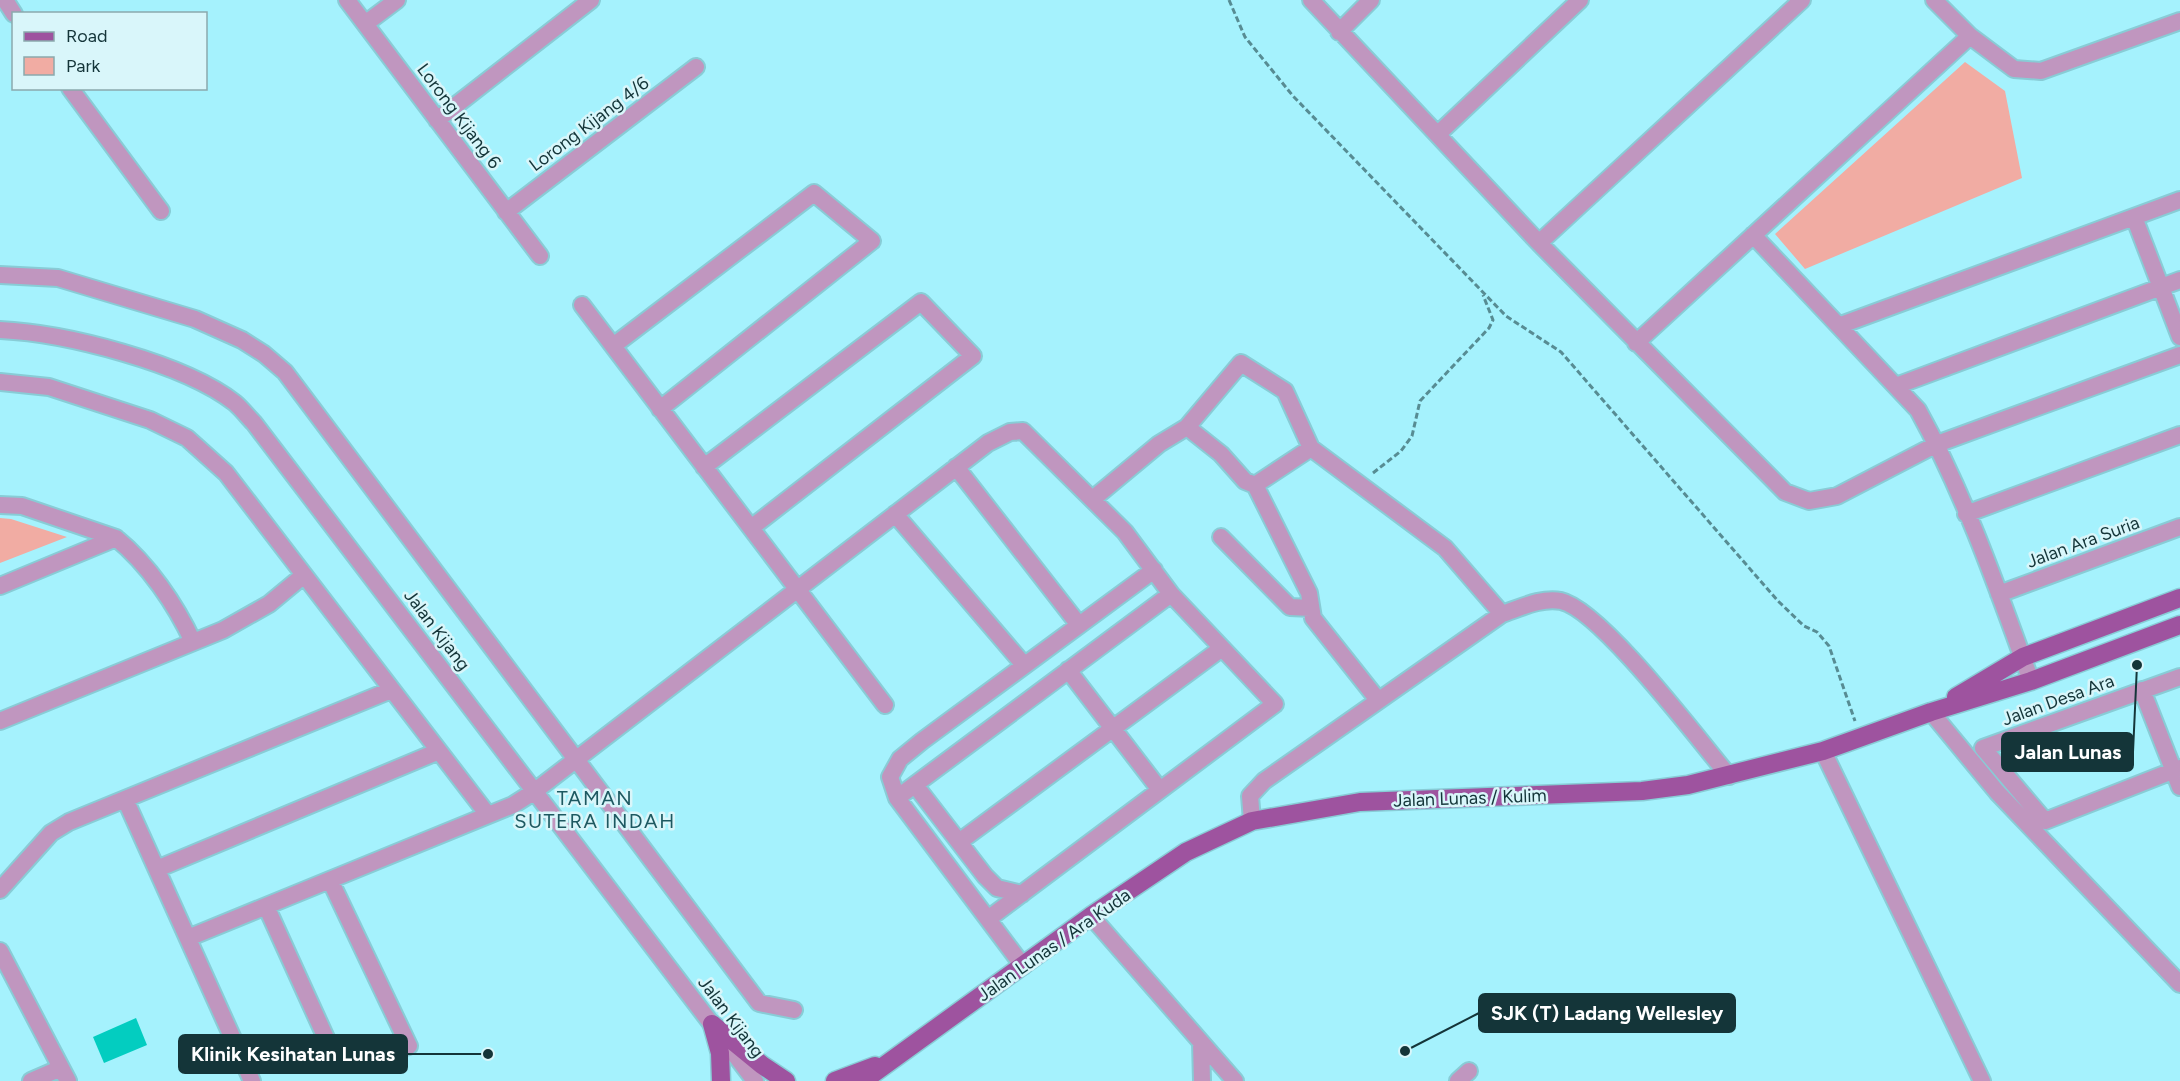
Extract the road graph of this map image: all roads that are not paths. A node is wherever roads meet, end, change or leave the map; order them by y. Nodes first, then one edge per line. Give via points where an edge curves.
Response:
1 (5, 0) edge
2 (347, 0) edge
3 (397, 0) edge
4 (591, 0) edge
5 (1311, 0) edge
6 (1371, 0) edge
7 (1580, 0) edge
8 (1802, 0) edge
9 (1934, 0) edge
10 (0, 4) edge
11 (2180, 21) edge
12 (365, 24) junction
13 (1339, 32) junction
14 (1970, 36) junction
15 (696, 67) dead end
16 (71, 90) edge
17 (437, 120) junction
18 (1438, 134) junction
19 (2180, 200) edge
20 (161, 211) dead end
21 (506, 212) junction
22 (2134, 217) junction
23 (1754, 236) junction
24 (1539, 243) junction
25 (540, 256) dead end
26 (0, 275) edge
27 (2180, 280) edge
28 (2161, 287) junction
29 (582, 305) dead end
30 (1841, 325) junction
31 (0, 330) edge
32 (2180, 337) edge
33 (1636, 343) junction
34 (613, 346) junction
35 (2180, 355) edge
36 (0, 382) edge
37 (1896, 386) junction
38 (660, 409) junction
39 (1187, 427) junction
40 (2180, 435) edge
41 (1936, 444) junction
42 (1311, 448) junction
43 (704, 467) junction
44 (956, 467) junction
45 (1255, 486) junction
46 (1094, 498) junction
47 (0, 504) edge
48 (896, 514) junction
49 (1966, 514) junction
50 (2180, 527) edge
51 (751, 528) junction
52 (1221, 537) dead end
53 (116, 538) junction
54 (1154, 570) junction
55 (304, 575) junction
56 (0, 586) edge
57 (798, 589) junction
58 (1171, 594) junction
59 (1999, 594) junction
60 (2180, 598) edge
61 (1311, 608) junction
62 (1502, 614) junction
63 (1079, 625) junction
64 (2180, 625) edge
65 (193, 642) junction
66 (1222, 648) junction
67 (2023, 657) junction
68 (1024, 665) junction
69 (1068, 670) junction
70 (2180, 677) edge
71 (2031, 681) junction
72 (391, 690) junction
73 (2142, 690) junction
74 (1378, 700) junction
75 (885, 705) dead end
76 (1931, 712) junction
77 (0, 721) edge
78 (1113, 729) junction
79 (439, 751) junction
80 (1823, 751) junction
81 (575, 760) junction
82 (2177, 769) edge
83 (1729, 776) junction
84 (915, 785) junction
85 (2180, 787) edge
86 (1160, 790) junction
87 (535, 791) junction
88 (897, 798) junction
89 (126, 799) junction
90 (488, 815) junction
91 (1252, 821) junction
92 (959, 842) junction
93 (157, 869) junction
94 (330, 879) junction
95 (0, 890) edge
96 (1022, 894) junction
97 (266, 906) junction
98 (1092, 916) junction
99 (988, 919) junction
100 (188, 938) junction
101 (0, 951) edge
102 (1023, 966) junction
103 (2180, 984) edge
104 (794, 1010) dead end
105 (712, 1024) junction
106 (1201, 1042) junction
107 (893, 1059) junction
108 (64, 1075) edge
109 (31, 1081) edge
110 (252, 1081) edge
111 (721, 1081) edge
112 (755, 1081) edge
113 (786, 1081) edge
114 (835, 1081) edge
115 (862, 1081) edge
116 (1202, 1081) edge
117 (1235, 1081) edge
118 (1982, 1081) edge

1 - 10 street
2 - 12 street, Lorong Kijang 6
3 - 12 street
4 - 17 street
5 - 13 street
6 - 13 street
7 - 18 street
8 - 24 street
9 - 14 street
11 - 14 street via 2041,71 2014,69
12 - 17 street, Lorong Kijang 6
13 - 18 street
14 - 23 street
15 - 21 street, Lorong Kijang 4/6
16 - 20 street
17 - 21 street, Lorong Kijang 6
18 - 24 street
19 - 22 street
21 - 25 street, Lorong Kijang 6
22 - 28 street
22 - 30 street
23 - 30 street
23 - 33 street
24 - 33 street
26 - 81 street via 58,278 195,319 264,354 285,372
27 - 28 street
28 - 32 street
28 - 37 street
29 - 34 street
30 - 37 street
31 - 87 street, Jalan Kijang via 72,338 180,373 236,404
33 - 41 street via 1785,492 1809,501 1837,496
34 - 38 street
34 - 38 street via 814,193 872,241
35 - 41 street
36 - 55 street via 49,387 150,420 187,438 226,473
37 - 41 street via 1918,410
38 - 43 street
39 - 42 street via 1241,363 1285,391
39 - 45 street
39 - 46 street via 1159,444
40 - 49 street
41 - 49 street
42 - 45 street
42 - 62 street via 1445,548
43 - 51 street
43 - 51 street via 921,302 973,356
44 - 46 street via 988,443 1023,430
44 - 48 street
44 - 63 street
45 - 61 street via 1309,593
46 - 54 street
47 - 53 street via 22,506
48 - 57 street
48 - 68 street
49 - 59 street
50 - 59 street, Jalan Ara Suria
51 - 57 street
52 - 61 street via 1290,608
53 - 56 street
53 - 65 street via 172,604
54 - 58 street
54 - 63 street
55 - 65 street via 269,604
55 - 72 street
57 - 75 street
57 - 81 street
58 - 66 street
58 - 69 street
59 - 67 street
60 - 67 main road
61 - 74 street via 1313,618
62 - 74 street
62 - 83 street via 1544,601 1561,601 1583,611 1612,638
63 - 68 street
64 - 71 main road
65 - 77 street
66 - 78 street
66 - 86 street via 1275,704
67 - 71 street
67 - 76 main road
68 - 88 street via 900,759 890,777
69 - 78 street
69 - 84 street
70 - 73 street, Jalan Desa Ara
71 - 76 main road
72 - 79 street
72 - 89 street
73 - 82 street
73 - 82 street, Jalan Desa Ara via 1983,748 2045,820
74 - 91 street via 1264,781 1250,796
76 - 80 main road, Jalan Lunas / Kulim
76 - 103 street via 1997,792
78 - 86 street
78 - 92 street
79 - 90 street
79 - 93 street
80 - 83 main road, Jalan Lunas / Kulim
80 - 118 street
81 - 87 street
81 - 104 street via 759,1003
82 - 85 street
83 - 91 main road, Jalan Lunas / Kulim via 1642,791 1360,802
84 - 88 street
84 - 92 street
86 - 96 street
87 - 90 street
87 - 105 street, Jalan Kijang
88 - 99 street
89 - 93 street
89 - 95 street via 69,822 51,834
90 - 94 street
91 - 98 main road, Jalan Lunas / Ara Kuda via 1186,852
92 - 96 street via 998,888
93 - 100 street
94 - 97 street
94 - 97 street via 409,1046 352,1059 337,1056
96 - 99 street
97 - 100 street
98 - 102 main road, Jalan Lunas / Ara Kuda
98 - 106 street
99 - 102 street
100 - 110 street
101 - 108 street
102 - 107 main road, Jalan Lunas / Ara Kuda
105 - 111 main road via 720,1053
105 - 112 street, Jalan Kijang
105 - 113 main road
106 - 116 street
106 - 117 street
107 - 114 main road
107 - 115 main road, Jalan Lunas / Ara Kuda
108 - 109 street

